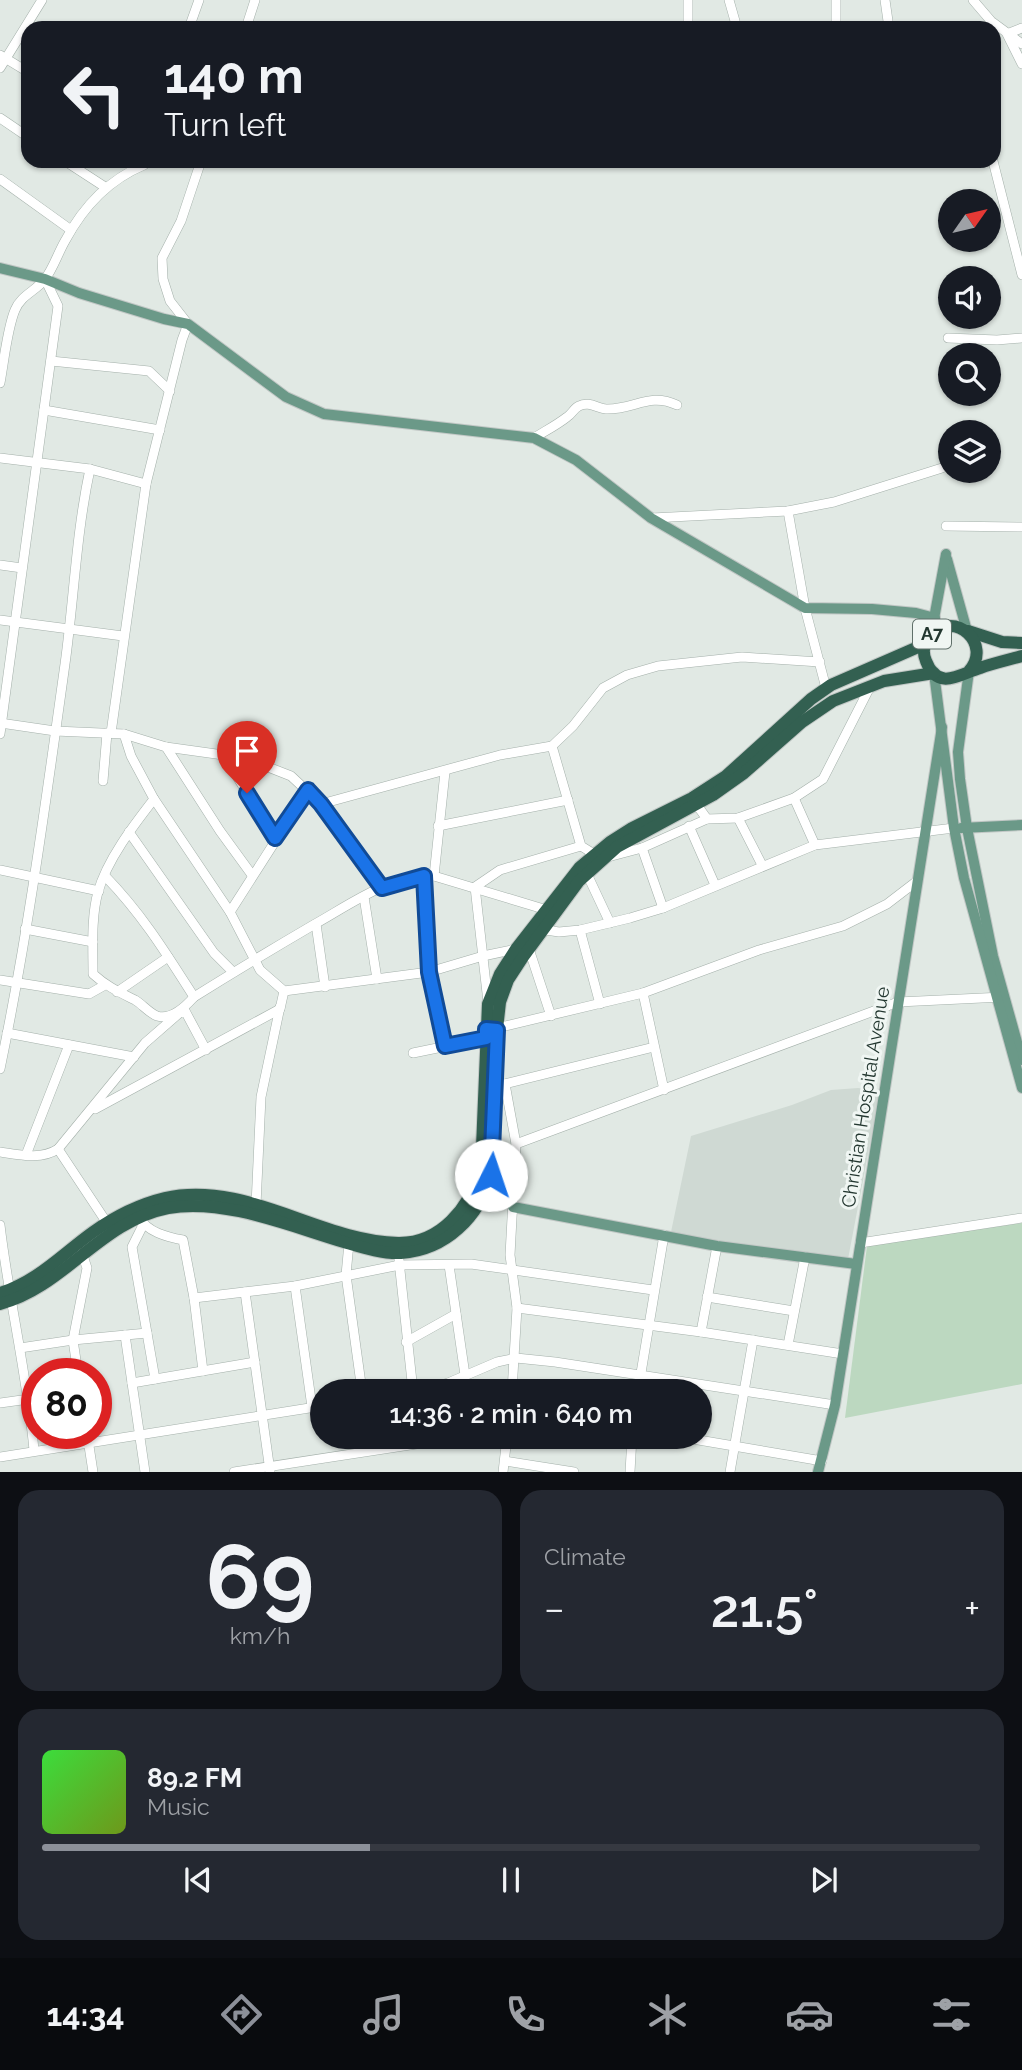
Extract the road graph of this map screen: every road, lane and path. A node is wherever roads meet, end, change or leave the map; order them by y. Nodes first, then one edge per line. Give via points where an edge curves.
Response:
1 (41, 0) edge
2 (199, 0) edge
3 (255, 0) edge
4 (688, 0) edge
5 (729, 0) edge
6 (835, 0) edge
7 (885, 0) edge
8 (973, 0) edge
9 (27, 21) edge
10 (192, 21) edge
11 (248, 21) edge
12 (688, 21) edge
13 (735, 21) edge
14 (836, 21) edge
15 (888, 21) edge
16 (991, 21) edge
17 (1022, 28) edge
18 (1001, 29) edge
19 (21, 30) edge
20 (1007, 34) junction
21 (1022, 44) edge
22 (3, 57) edge
23 (1022, 64) edge
24 (0, 68) edge
25 (21, 68) edge
26 (0, 118) edge
27 (21, 132) edge
28 (76, 168) edge
29 (134, 168) edge
30 (199, 168) edge
31 (995, 168) edge
32 (0, 179) edge
33 (105, 187) junction
34 (71, 230) junction
35 (0, 268) edge
36 (1021, 270) edge
37 (45, 279) junction
38 (188, 324) junction
39 (948, 338) dead end
40 (1022, 338) edge
41 (3, 355) edge
42 (51, 361) junction
43 (0, 383) edge
44 (170, 391) junction
45 (677, 405) dead end
46 (44, 410) junction
47 (160, 430) junction
48 (534, 438) junction
49 (0, 457) edge
50 (37, 463) junction
51 (90, 469) junction
52 (938, 469) edge
53 (146, 484) junction
54 (788, 511) junction
55 (651, 519) junction
56 (946, 526) dead end
57 (1022, 527) edge
58 (0, 565) edge
59 (22, 568) junction
60 (805, 608) junction
61 (935, 618) junction
62 (0, 620) edge
63 (16, 623) junction
64 (70, 628) junction
65 (967, 631) junction
66 (123, 636) junction
67 (928, 639) junction
68 (1022, 643) edge
69 (1022, 656) edge
70 (820, 662) junction
71 (969, 671) junction
72 (934, 673) junction
73 (871, 685) junction
74 (826, 688) junction
75 (0, 723) edge
76 (942, 727) junction
77 (55, 731) junction
78 (109, 733) junction
79 (0, 734) edge
80 (124, 734) junction
81 (552, 746) junction
82 (166, 747) junction
83 (236, 757) junction
84 (445, 772) junction
85 (103, 781) dead end
86 (308, 790) junction
87 (794, 798) junction
88 (154, 799) junction
89 (568, 800) junction
90 (694, 802) junction
91 (321, 804) junction
92 (738, 818) junction
93 (707, 819) junction
94 (1022, 825) edge
95 (438, 826) junction
96 (689, 826) junction
97 (954, 828) junction
98 (967, 828) junction
99 (926, 831) junction
100 (128, 832) junction
101 (275, 838) junction
102 (815, 845) junction
103 (581, 846) junction
104 (642, 848) junction
105 (600, 855) junction
106 (762, 865) junction
107 (0, 870) edge
108 (587, 873) junction
109 (252, 875) junction
110 (105, 876) junction
111 (429, 876) junction
112 (36, 878) junction
113 (917, 881) junction
114 (715, 885) junction
115 (475, 887) junction
116 (382, 888) junction
117 (99, 891) junction
118 (364, 897) junction
119 (663, 908) junction
120 (547, 909) junction
121 (230, 912) junction
122 (610, 923) junction
123 (316, 924) junction
124 (25, 929) junction
125 (538, 929) junction
126 (580, 930) junction
127 (93, 942) junction
128 (523, 949) junction
129 (483, 956) junction
130 (168, 957) junction
131 (256, 958) junction
132 (233, 972) junction
133 (429, 972) junction
134 (377, 979) junction
135 (0, 980) edge
136 (15, 982) junction
137 (105, 985) junction
138 (325, 987) junction
139 (284, 991) junction
140 (117, 992) junction
141 (643, 993) junction
142 (194, 997) junction
143 (1000, 998) junction
144 (898, 1002) junction
145 (488, 1004) junction
146 (600, 1004) junction
147 (184, 1009) junction
148 (551, 1016) junction
149 (490, 1032) junction
150 (7, 1034) junction
151 (69, 1045) junction
152 (445, 1046) junction
153 (654, 1047) junction
154 (206, 1050) junction
155 (413, 1054) dead end
156 (134, 1057) junction
157 (1022, 1060) edge
158 (0, 1069) edge
159 (500, 1085) junction
160 (1022, 1088) edge
161 (664, 1090) junction
162 (91, 1111) junction
163 (516, 1144) junction
164 (58, 1149) junction
165 (0, 1152) edge
166 (26, 1155) junction
167 (256, 1205) junction
168 (513, 1207) junction
169 (1022, 1218) edge
170 (141, 1221) junction
171 (107, 1223) junction
172 (0, 1225) edge
173 (664, 1235) junction
174 (860, 1242) junction
175 (349, 1243) junction
176 (717, 1245) junction
177 (82, 1253) junction
178 (399, 1254) junction
179 (805, 1257) junction
180 (856, 1264) junction
181 (449, 1265) junction
182 (513, 1269) junction
183 (346, 1275) junction
184 (295, 1286) junction
185 (653, 1290) junction
186 (245, 1292) junction
187 (5, 1297) edge
188 (707, 1297) junction
189 (194, 1298) junction
190 (517, 1308) junction
191 (794, 1311) junction
192 (456, 1314) junction
193 (650, 1326) junction
194 (701, 1332) junction
195 (146, 1333) junction
196 (125, 1335) junction
197 (73, 1340) junction
198 (753, 1340) junction
199 (406, 1342) junction
200 (788, 1345) junction
201 (20, 1348) junction
202 (843, 1354) junction
203 (22, 1358) edge
204 (76, 1358) edge
205 (516, 1358) junction
206 (255, 1362) junction
207 (203, 1371) junction
208 (465, 1375) junction
209 (640, 1377) junction
210 (155, 1379) junction
211 (312, 1379) edge
212 (360, 1379) edge
213 (414, 1379) edge
214 (456, 1379) edge
215 (513, 1379) edge
216 (132, 1383) junction
217 (744, 1391) junction
218 (21, 1400) edge
219 (0, 1403) edge
220 (835, 1405) junction
221 (310, 1408) edge
222 (263, 1414) junction
223 (139, 1433) junction
224 (112, 1436) edge
225 (712, 1442) edge
226 (734, 1446) junction
227 (38, 1449) edge
228 (89, 1449) edge
229 (390, 1449) edge
230 (506, 1449) edge
231 (631, 1449) edge
232 (34, 1450) joint
233 (0, 1457) edge
234 (505, 1461) junction
235 (820, 1466) edge
236 (270, 1469) edge
237 (557, 1470) edge
238 (93, 1472) edge
239 (145, 1472) edge
240 (234, 1472) edge
241 (503, 1472) edge
242 (574, 1472) edge
243 (630, 1472) edge
244 (730, 1472) edge

1 - 9 street
2 - 10 street
3 - 11 street
4 - 12 street
5 - 13 street
6 - 14 street
7 - 15 street
8 - 16 street
17 - 20 street
18 - 20 street
19 - 22 street
20 - 21 street
20 - 23 street
22 - 24 street
22 - 25 street
26 - 27 street
28 - 33 street
29 - 33 street
30 - 38 street via 181,221 162,258 170,301
31 - 36 street
32 - 34 street
33 - 34 street
34 - 37 street
35 - 37 main road
37 - 38 main road
37 - 41 street via 21,299
37 - 42 street via 58,306
38 - 44 street
38 - 48 main road via 286,397 324,414
39 - 40 street
41 - 43 street
42 - 44 street via 149,371
42 - 46 street
44 - 47 street
45 - 48 street via 664,400 605,409 587,404
46 - 47 street
46 - 50 street
47 - 53 street
48 - 55 main road via 576,460
49 - 50 street
50 - 51 street
50 - 59 street
51 - 53 street
51 - 64 street
52 - 54 street via 834,502
53 - 66 street
54 - 55 street
54 - 60 street
55 - 60 main road
56 - 57 street
58 - 59 street
59 - 63 street
60 - 61 main road via 872,609
60 - 70 street
61 - 65 main road via 946,554
61 - 67 main road
62 - 63 street
63 - 64 street
63 - 75 street
64 - 66 street
64 - 77 street
65 - 67 highway, A7 via 950,626
65 - 68 highway, A7
65 - 71 highway, A7 via 977,653
66 - 78 street
67 - 72 highway, A7 via 924,658
67 - 74 highway, A7
69 - 71 highway, A7
70 - 74 street
70 - 81 street via 742,657 658,666 626,675 603,688
71 - 72 highway, A7 via 953,679
71 - 98 main road via 958,752
72 - 73 highway, A7
72 - 76 main road
73 - 87 street via 823,779
73 - 90 highway, A7 via 832,701 744,773
74 - 90 highway, A7
75 - 77 street
75 - 79 street
76 - 97 main road
76 - 99 main road, Christian Hospital Avenue
77 - 78 street
77 - 112 street
78 - 80 street
78 - 85 street
80 - 82 street
80 - 88 street
81 - 84 street via 500,755
81 - 89 street
82 - 83 street
82 - 109 street
83 - 86 street via 291,776
83 - 101 street via 233,771
84 - 91 street
84 - 95 street
86 - 91 street
86 - 101 street
87 - 92 street
87 - 102 street
88 - 100 street
88 - 121 street
89 - 95 street
89 - 103 street
90 - 93 street
90 - 105 highway, A7
91 - 116 street
92 - 93 street
92 - 106 street
93 - 96 street
94 - 98 main road
95 - 111 street
96 - 104 street
96 - 114 street
97 - 98 main road
97 - 99 street
97 - 143 main road
98 - 143 main road
99 - 102 street
99 - 113 main road, Christian Hospital Avenue
100 - 110 street
100 - 132 street via 214,953
101 - 109 street
102 - 106 street
103 - 105 street
103 - 115 street via 500,870
104 - 105 street
104 - 119 street
105 - 108 highway, A7
105 - 120 highway, A7 via 580,867
106 - 114 street
107 - 112 street
108 - 122 street
108 - 125 highway, A7
109 - 121 street
110 - 117 street
110 - 130 street via 132,903
111 - 115 street
111 - 116 street
111 - 133 street
112 - 117 street
112 - 124 street
113 - 141 street via 887,904 843,926 759,950
113 - 144 main road, Christian Hospital Avenue
114 - 119 street
115 - 120 street
115 - 129 street
116 - 118 street
117 - 127 street
118 - 123 street
118 - 134 street
119 - 122 street
120 - 125 highway, A7
121 - 131 street
122 - 126 street
123 - 131 street
123 - 138 street
124 - 127 street
124 - 136 street
125 - 126 street
125 - 128 highway, A7
126 - 146 street
127 - 137 street via 93,974
128 - 129 street
128 - 145 highway, A7 via 500,974
128 - 148 street
128 - 149 highway, A7
129 - 133 street
129 - 145 street
130 - 140 street
130 - 142 street
131 - 132 street
131 - 139 street via 260,970
132 - 142 street
133 - 134 street
133 - 152 street
134 - 138 street
135 - 136 street
136 - 137 street via 89,994
136 - 150 street
137 - 140 street
138 - 139 street
139 - 154 street via 280,1009
139 - 167 street via 261,1097
140 - 147 street via 158,1016
141 - 146 street
141 - 153 street
142 - 147 street
143 - 144 street
143 - 157 main road
143 - 160 main road
144 - 161 street
144 - 174 main road, Christian Hospital Avenue
145 - 149 highway, A7
146 - 148 street
147 - 154 street
147 - 156 street
148 - 149 street
149 - 152 street
149 - 159 highway, A7
149 - 178 highway, A7 via 481,1171 475,1189 453,1221
150 - 151 street
150 - 158 street
151 - 156 street
151 - 166 street
152 - 155 street
153 - 159 street
153 - 161 street
154 - 162 street
156 - 162 street
159 - 163 street
159 - 178 highway, A7 via 491,1175 477,1208 446,1238
161 - 163 street
162 - 164 street
163 - 168 street
164 - 166 street via 48,1156
164 - 171 street
165 - 166 street
167 - 171 highway, A7 via 220,1196 188,1195 144,1205
167 - 178 highway, A7 via 372,1240
168 - 173 main road
168 - 182 street
169 - 174 street
170 - 175 highway, A7 via 165,1209 210,1206
170 - 177 highway, A7 via 115,1229
170 - 189 street via 157,1233 183,1240
170 - 195 street via 132,1247
171 - 187 highway, A7
172 - 187 street
173 - 176 main road
173 - 185 street
174 - 180 main road, Christian Hospital Avenue
175 - 178 highway, A7
175 - 183 street
176 - 179 main road
176 - 188 street
177 - 187 highway, A7 via 38,1288
177 - 197 street via 87,1268
178 - 181 street
178 - 183 street
178 - 199 street
179 - 180 main road
179 - 191 street
180 - 202 main road, Christian Hospital Avenue
181 - 182 street
181 - 192 street
182 - 185 street
182 - 190 street
183 - 184 street
183 - 212 street
184 - 186 street
184 - 211 street
185 - 193 street
186 - 189 street
186 - 206 street
187 - 201 street
188 - 191 street
188 - 194 street
189 - 207 street
190 - 193 street
190 - 205 street
191 - 200 street
192 - 199 street
192 - 208 street
193 - 194 street
193 - 209 street
194 - 198 street
195 - 196 street
195 - 210 street
196 - 197 street
196 - 216 street
197 - 201 street
197 - 204 street
198 - 200 street
198 - 217 street
199 - 213 street
200 - 202 street
201 - 203 street
202 - 220 main road, Christian Hospital Avenue
205 - 208 street
205 - 209 street
205 - 215 street
206 - 207 street
206 - 222 street
207 - 210 street
208 - 214 street
209 - 217 street
210 - 216 street
216 - 223 street
217 - 220 street
217 - 226 street
218 - 219 street
220 - 235 main road, Christian Hospital Avenue
221 - 222 street
222 - 223 street
222 - 236 street
223 - 224 street
223 - 239 street
225 - 226 street
226 - 235 street
226 - 244 street
227 - 232 street
228 - 238 street
229 - 236 street
230 - 234 street
231 - 243 street
232 - 233 street
234 - 237 street
234 - 241 street
236 - 240 street
237 - 242 street

